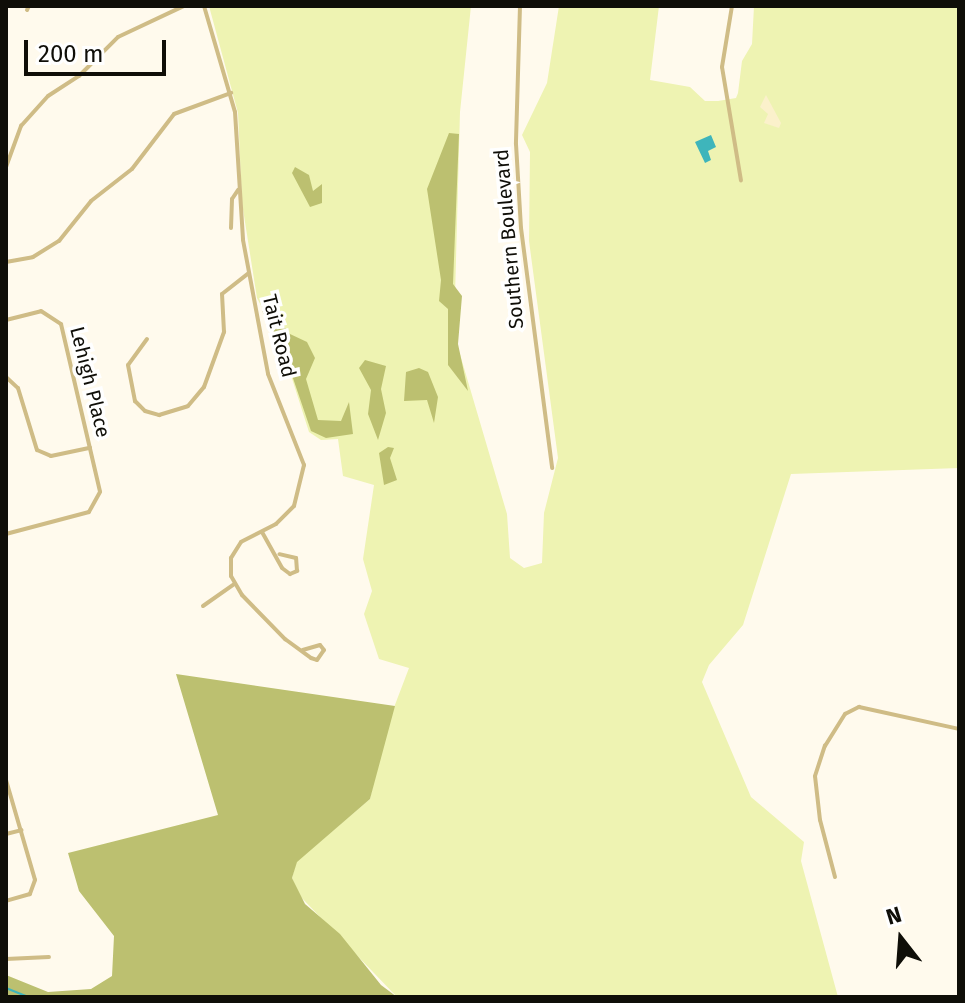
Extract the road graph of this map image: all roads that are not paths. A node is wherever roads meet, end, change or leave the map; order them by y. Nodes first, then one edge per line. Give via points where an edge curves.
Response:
1 (184, 6) edge
2 (204, 6) edge
3 (520, 6) edge
4 (732, 6) edge
5 (231, 93) junction
6 (6, 167) edge
7 (741, 180) dead end
8 (238, 190) junction
9 (231, 228) dead end
10 (6, 262) edge
11 (248, 274) junction
12 (6, 320) edge
13 (147, 339) dead end
14 (6, 377) edge
15 (90, 448) junction
16 (552, 468) dead end
17 (262, 532) junction
18 (6, 534) edge
19 (279, 554) junction
20 (234, 584) junction
21 (203, 606) dead end
22 (303, 650) junction
23 (959, 729) edge
24 (6, 780) edge
25 (22, 830) junction
26 (6, 834) edge
27 (835, 877) dead end
28 (6, 901) edge
29 (49, 957) dead end
30 (6, 959) edge

1 - 6 street via 118,37 79,76 48,96 21,126
2 - 5 street, Tait Road
3 - 16 street, Southern Boulevard via 516,144 521,228
4 - 7 street via 722,67
5 - 8 street, Tait Road
5 - 10 street via 174,114 132,169 91,201 59,241 33,257
8 - 9 street, Tait Road via 232,199
8 - 11 street, Tait Road
11 - 13 street via 222,294 224,332 204,387 188,406 159,415 138,406 128,365
11 - 17 street, Tait Road via 270,378 304,465 298,498
12 - 15 street, Lehigh Place via 41,311 58,320
14 - 15 street via 18,388 37,450 51,456
15 - 18 street, Lehigh Place via 100,487 96,505 84,514
17 - 19 street
17 - 20 street via 234,553
19 - 19 street via 282,568 290,574 297,571 296,558
20 - 21 street
20 - 22 street via 285,639
22 - 22 street via 317,660 324,650 320,645
23 - 27 street via 859,707 845,714 825,746 815,776
24 - 25 street
25 - 26 street
25 - 28 street via 35,887 23,898
29 - 30 street

